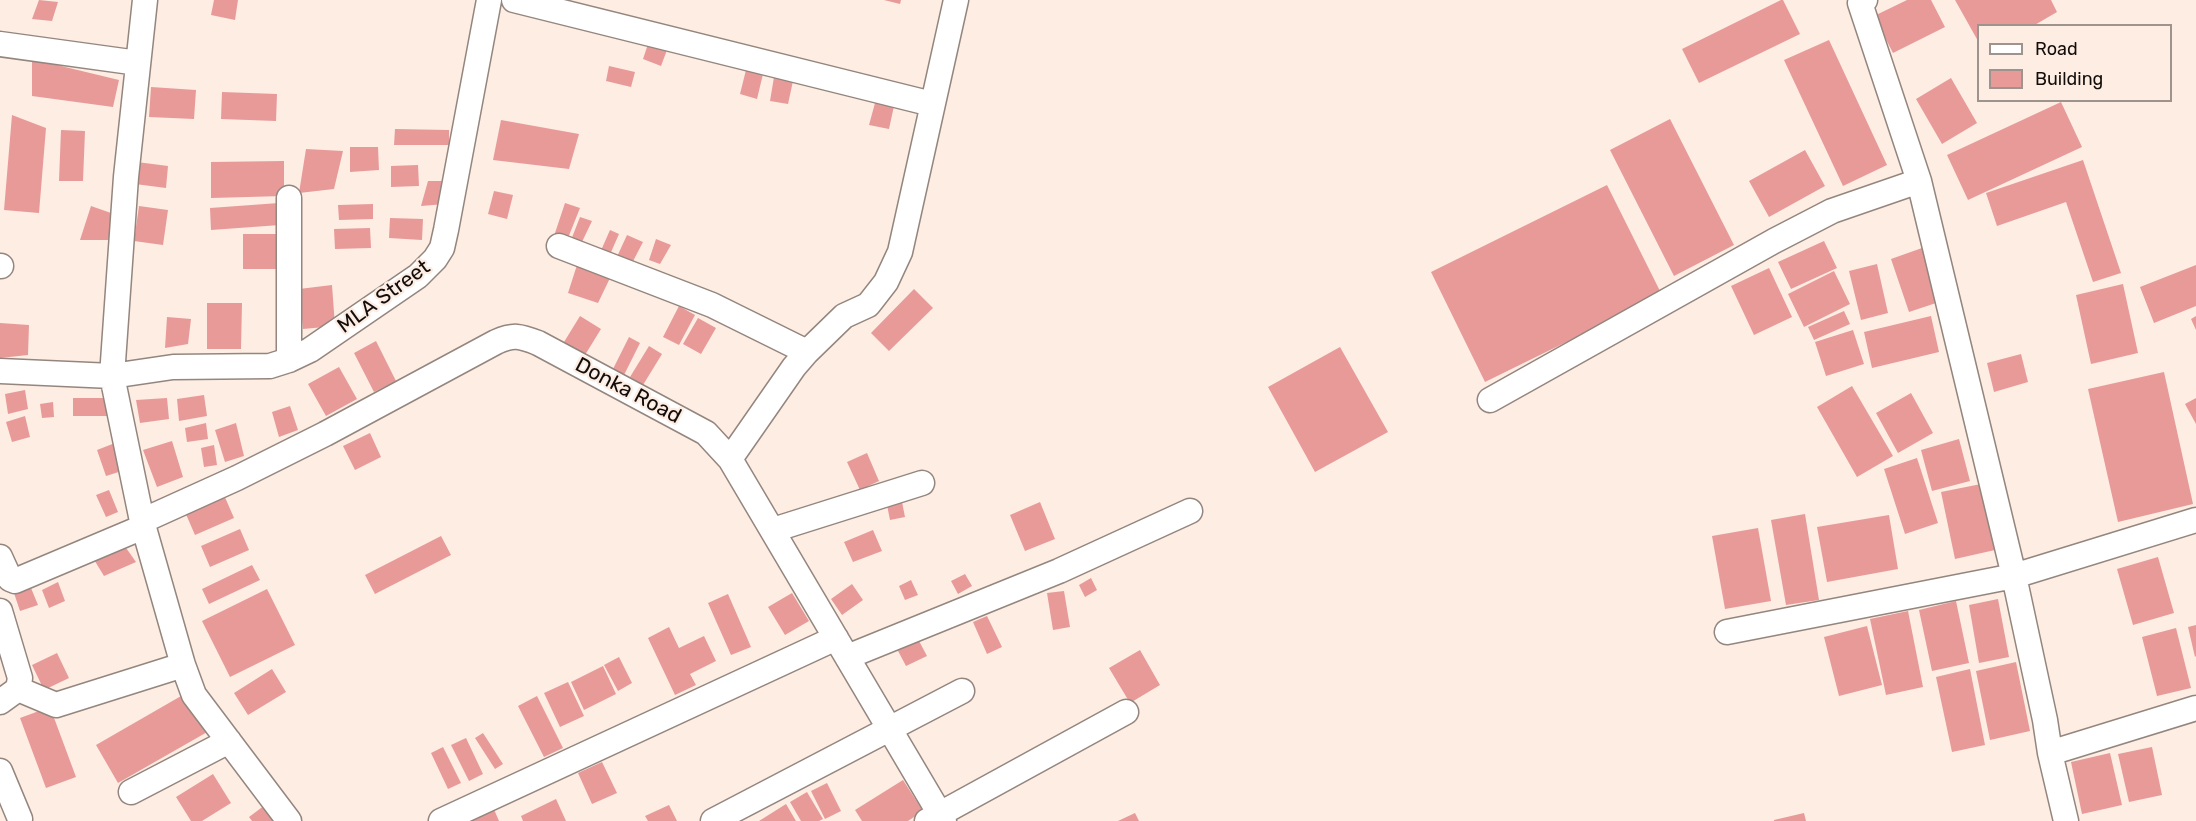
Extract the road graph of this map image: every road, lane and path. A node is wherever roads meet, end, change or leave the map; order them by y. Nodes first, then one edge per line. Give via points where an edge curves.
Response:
1 (145, 0) edge
2 (489, 0) edge
3 (514, 0) edge
4 (956, 0) edge
5 (1861, 1) edge
6 (0, 44) edge
7 (138, 63) junction
8 (932, 104) junction
9 (1918, 181) junction
10 (289, 198) dead end
11 (559, 246) dead end
12 (807, 352) junction
13 (289, 360) junction
14 (0, 371) edge
15 (112, 376) junction
16 (1491, 400) dead end
17 (730, 459) junction
18 (922, 483) dead end
19 (1190, 511) dead end
20 (2196, 520) edge
21 (142, 524) junction
22 (773, 530) junction
23 (0, 557) edge
24 (2014, 576) junction
25 (10, 579) junction
26 (0, 605) edge
27 (0, 611) edge
28 (1727, 632) dead end
29 (842, 648) junction
30 (183, 664) junction
31 (962, 692) dead end
32 (9, 695) edge
33 (2196, 708) edge
34 (1126, 712) dead end
35 (889, 731) junction
36 (229, 741) junction
37 (2050, 753) junction
38 (0, 771) edge
39 (131, 792) dead end
40 (20, 819) dead end
41 (937, 819) edge
42 (290, 821) edge
43 (441, 821) edge
44 (714, 821) edge
45 (2066, 821) edge

1 - 7 street
2 - 13 street, MLA Street via 442,248 417,276 310,350
3 - 8 street
4 - 8 street
5 - 9 street
6 - 7 street
7 - 15 street
8 - 12 street via 900,252 886,282 868,305 844,316
9 - 16 street via 1832,211
9 - 24 street
10 - 13 street
11 - 12 street via 712,305
12 - 17 street
13 - 15 street, MLA Street via 270,366 173,367
14 - 15 street, MLA Street
15 - 21 street
17 - 21 street, Donka Road via 706,433 538,343 510,336 315,439
17 - 22 street, Donka Road
18 - 22 street
19 - 29 street via 1068,567
20 - 24 street
21 - 25 street, Donka Road via 21,580
21 - 30 street
22 - 29 street, Donka Road
23 - 25 street
24 - 28 street
24 - 37 street
25 - 26 street via 1,594
27 - 32 street via 20,678
29 - 35 street, Donka Road
29 - 43 street
30 - 32 street via 56,705
30 - 36 street via 194,695
31 - 35 street
33 - 37 street
34 - 41 street
35 - 41 street, Donka Road
35 - 44 street
36 - 39 street
36 - 42 street
37 - 45 street
38 - 40 street

